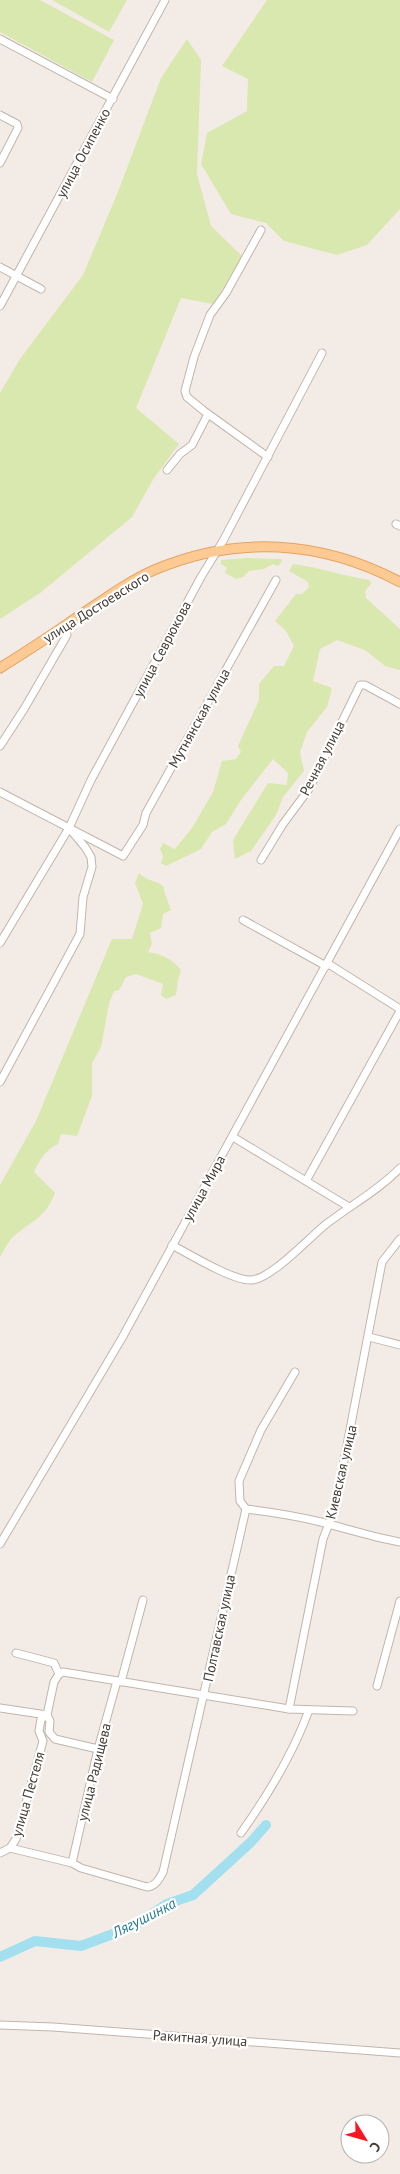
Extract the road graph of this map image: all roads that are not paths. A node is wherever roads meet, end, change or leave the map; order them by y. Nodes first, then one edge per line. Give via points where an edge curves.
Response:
1 (166, 0) edge
2 (0, 39) edge
3 (113, 99) junction
4 (0, 115) edge
5 (0, 164) edge
6 (261, 230) dead end
7 (0, 267) edge
8 (17, 276) junction
9 (41, 289) dead end
10 (0, 306) edge
11 (322, 353) dead end
12 (208, 414) junction
13 (268, 457) junction
14 (167, 470) dead end
15 (218, 550) junction
16 (276, 580) dead end
17 (400, 582) edge
18 (65, 626) junction
19 (0, 668) edge
20 (400, 704) edge
21 (0, 746) edge
22 (0, 792) edge
23 (69, 828) junction
24 (400, 829) edge
25 (262, 860) dead end
26 (243, 920) dead end
27 (0, 943) edge
28 (327, 964) junction
29 (400, 1010) edge
30 (0, 1082) edge
31 (233, 1137) junction
32 (400, 1168) edge
33 (306, 1181) junction
34 (349, 1207) junction
35 (400, 1239) edge
36 (172, 1245) junction
37 (369, 1337) junction
38 (400, 1345) edge
39 (295, 1372) dead end
40 (246, 1508) junction
41 (329, 1524) junction
42 (400, 1542) edge
43 (0, 1544) edge
44 (142, 1600) dead end
45 (400, 1601) edge
46 (16, 1653) dead end
47 (59, 1674) junction
48 (119, 1681) junction
49 (378, 1686) dead end
50 (205, 1695) junction
51 (0, 1708) edge
52 (289, 1709) junction
53 (309, 1710) junction
54 (352, 1712) dead end
55 (47, 1715) junction
56 (45, 1736) junction
57 (98, 1749) junction
58 (241, 1833) dead end
59 (10, 1848) junction
60 (0, 1853) edge
61 (72, 1863) junction
62 (0, 2025) edge
63 (400, 2053) edge

1 - 3 street, улица Осипенко
2 - 3 street
3 - 8 street, улица Осипенко
4 - 5 street via 17,124 18,128
6 - 12 street via 210,315 194,357 187,397
7 - 8 street
8 - 9 street
8 - 10 street, улица Осипенко
11 - 13 street, улица Севрюкова
12 - 13 street
12 - 14 street via 192,445
13 - 15 street, улица Севрюкова
15 - 17 main road, улица Достоевского via 268,546 314,551
15 - 18 main road, улица Достоевского via 154,571 115,592
15 - 23 street, улица Севрюкова via 91,780
16 - 23 street, Мутнянская улица via 123,856
18 - 19 main road, улица Достоевского
18 - 21 street via 67,634
20 - 25 street, Речная улица via 365,685 359,687 309,789
22 - 23 street
23 - 27 street, улица Севрюкова
23 - 30 street via 91,857 80,934
24 - 28 street, улица Мира
26 - 28 street
28 - 29 street
28 - 31 street, улица Мира
29 - 33 street
31 - 33 street
31 - 36 street, улица Мира
32 - 34 street
33 - 34 street
34 - 36 street via 269,1273 252,1280 232,1276
35 - 37 street, Киевская улица via 382,1262
36 - 43 street, улица Мира via 122,1338
37 - 38 street
37 - 41 street, Киевская улица via 335,1508
39 - 40 street, Полтавская улица via 261,1430 239,1481 240,1501
40 - 41 street
40 - 50 street, Полтавская улица
41 - 42 street via 366,1536
41 - 52 street, Киевская улица via 323,1538
44 - 48 street, улица Радищева
45 - 49 street
46 - 47 street via 54,1663
47 - 48 street
47 - 55 street via 54,1682
48 - 50 street
48 - 57 street, улица Радищева
50 - 52 street
50 - 61 street, Полтавская улица via 163,1872 157,1882 147,1887
51 - 55 street
52 - 53 street
53 - 54 street
53 - 58 street via 295,1745
55 - 56 street via 50,1722
56 - 57 street
56 - 59 street, улица Пестеля via 16,1839
57 - 61 street, улица Радищева
59 - 60 street, улица Пестеля
59 - 61 street
62 - 63 street, Ракитная улица

